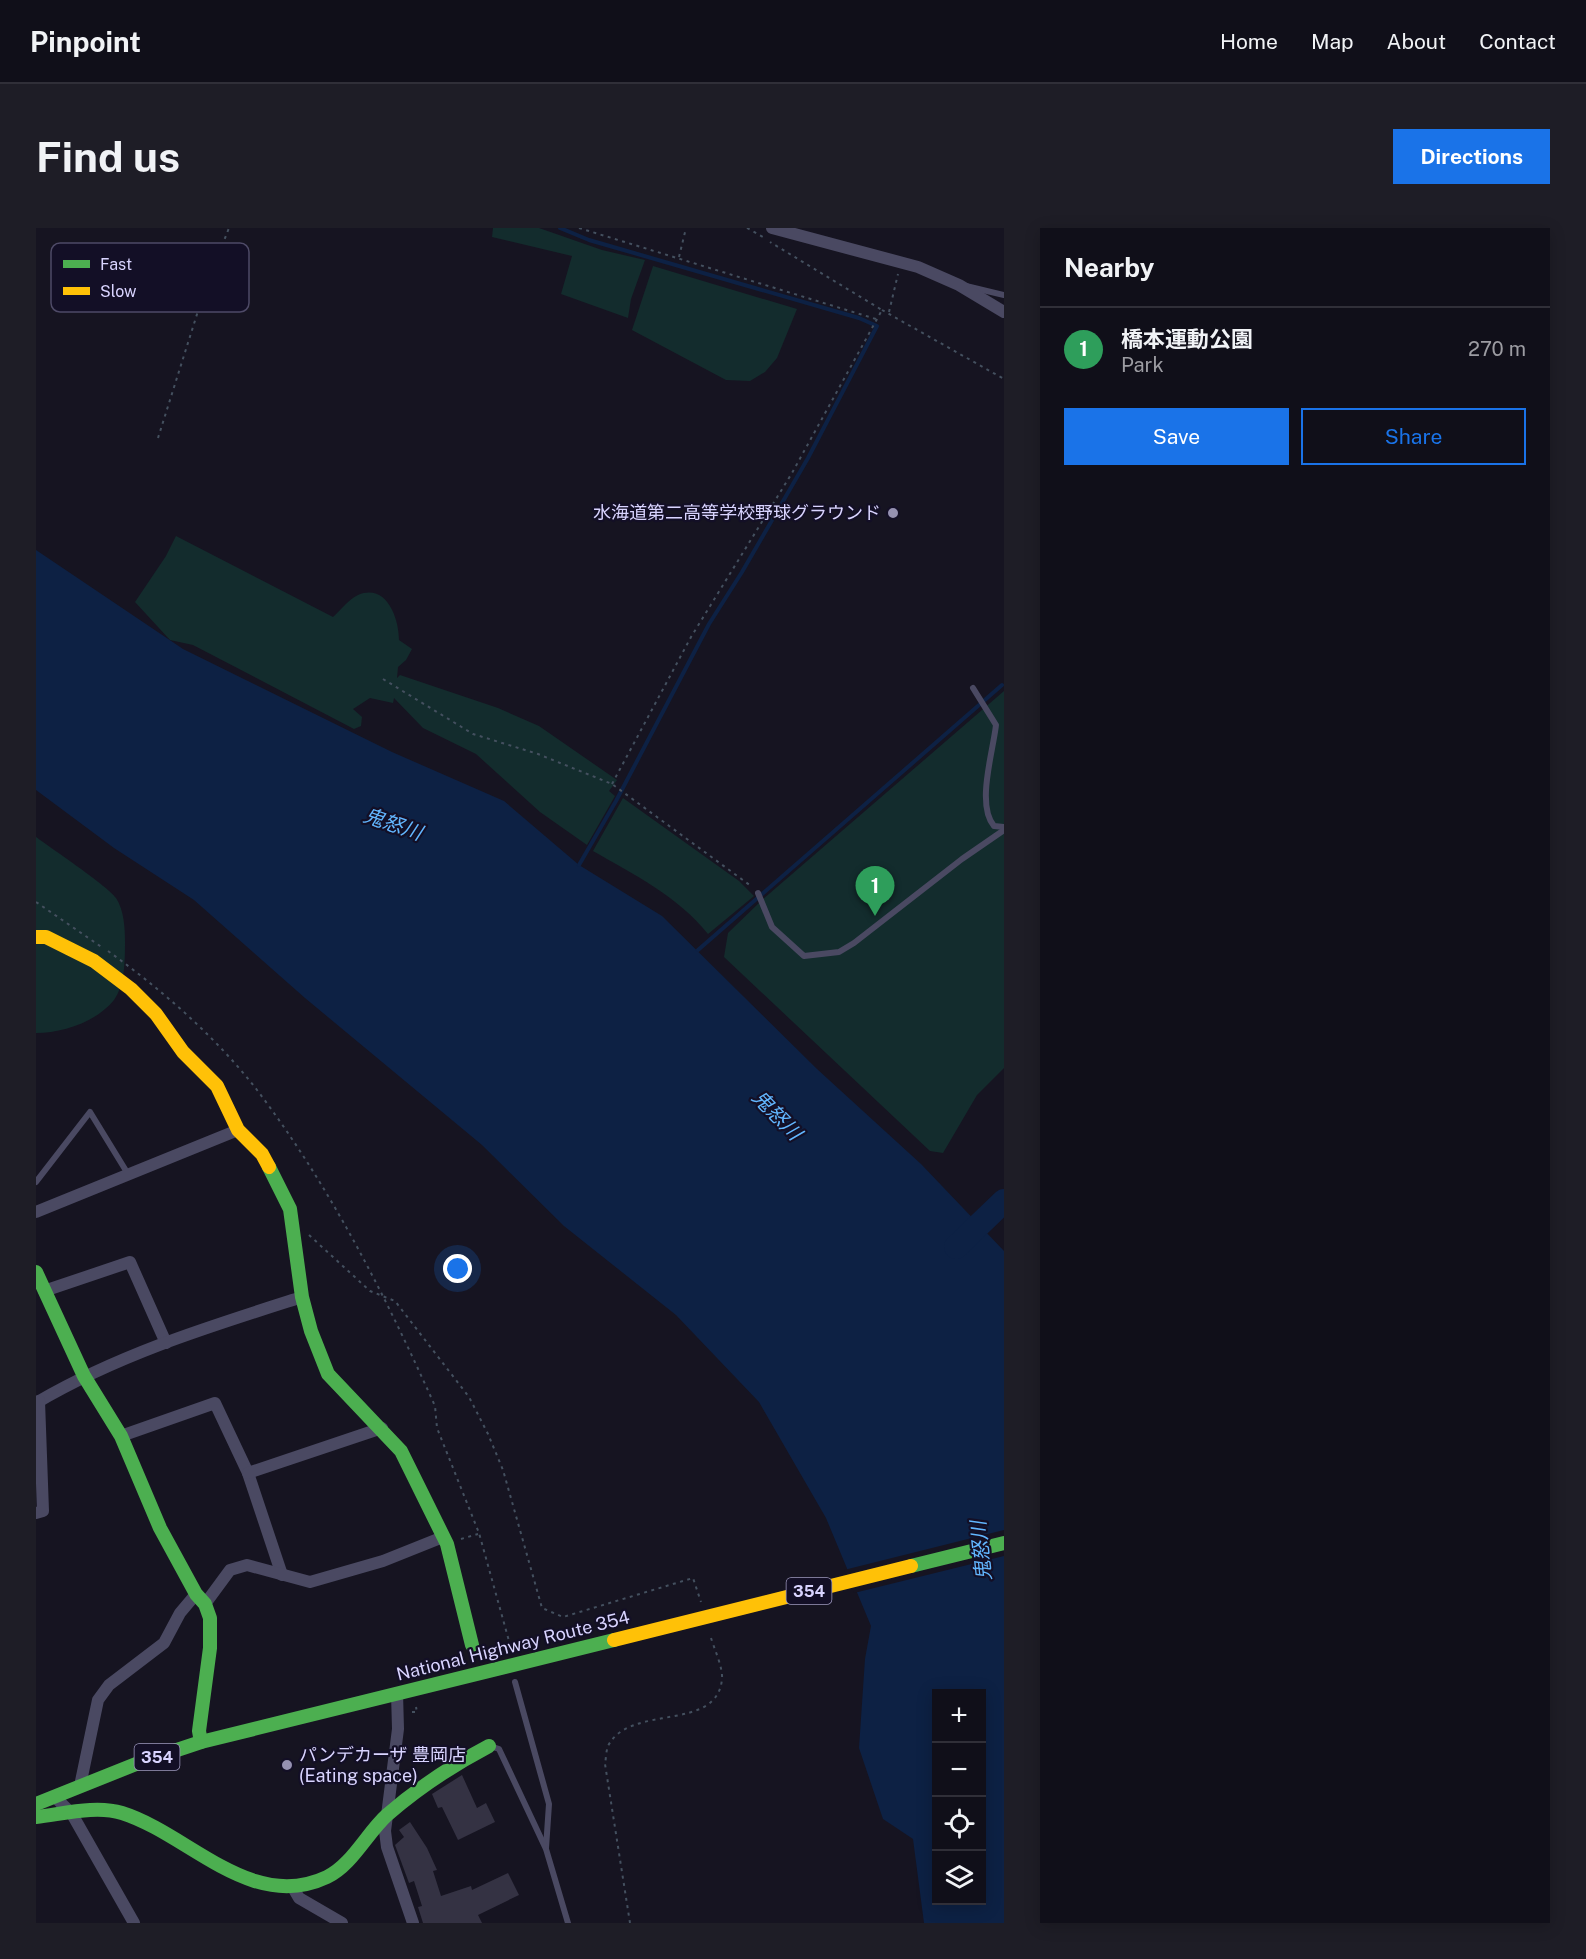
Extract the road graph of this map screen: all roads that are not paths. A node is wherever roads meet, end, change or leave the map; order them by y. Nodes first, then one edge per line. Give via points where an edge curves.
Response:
1 (772, 228) edge
2 (959, 285) junction
3 (1004, 295) edge
4 (1004, 312) edge
5 (973, 688) dead end
6 (1004, 828) edge
7 (758, 893) road end
8 (36, 937) edge
9 (238, 1130) junction
10 (129, 1174) junction
11 (36, 1182) edge
12 (36, 1212) edge
13 (36, 1272) edge
14 (44, 1291) junction
15 (302, 1298) junction
16 (166, 1343) junction
17 (84, 1376) junction
18 (37, 1402) edge
19 (382, 1428) junction
20 (121, 1436) junction
21 (248, 1473) junction
22 (36, 1513) edge
23 (445, 1541) junction
24 (1004, 1543) edge
25 (282, 1575) junction
26 (201, 1599) junction
27 (472, 1645) dead end
28 (515, 1682) dead end
29 (397, 1693) junction
30 (201, 1742) junction
31 (489, 1746) joint
32 (80, 1786) junction
33 (55, 1797) junction
34 (36, 1804) edge
35 (72, 1814) junction
36 (387, 1815) junction
37 (36, 1817) edge
38 (546, 1849) junction
39 (292, 1886) junction
40 (134, 1923) edge
41 (342, 1923) edge
42 (413, 1923) edge
43 (568, 1923) edge

1 - 2 street via 900,262
2 - 3 lane
2 - 4 street
5 - 6 lane via 996,725 986,788 986,817 994,826
6 - 7 lane via 839,952 804,956 772,927
8 - 9 main road via 46,937 94,960 131,989 217,1086
9 - 10 street
9 - 15 main road via 262,1154 293,1221
10 - 11 lane via 90,1112
10 - 12 street
13 - 14 main road
14 - 16 street via 130,1262
14 - 17 main road
15 - 16 street
15 - 19 main road via 328,1374
16 - 17 street
17 - 18 street
17 - 20 main road
18 - 22 street via 43,1511
19 - 21 street
19 - 23 main road via 401,1451
20 - 21 street via 215,1403
20 - 26 main road via 160,1528
21 - 25 street
23 - 25 street via 310,1582
23 - 27 main road
24 - 29 main road, National Highway Route 354 / 354, bridge
25 - 26 street via 247,1565 230,1570
26 - 30 main road via 210,1618 210,1648 199,1731
26 - 32 street via 180,1613 164,1642 110,1685 98,1700
28 - 38 lane via 549,1804
29 - 30 main road, National Highway Route 354 / 354
29 - 36 street via 398,1729
30 - 32 main road, National Highway Route 354 / 354
31 - 36 main road
31 - 38 lane via 499,1749 504,1758
32 - 33 main road, National Highway Route 354 / 354
33 - 34 main road, National Highway Route 354 / 354
33 - 35 street
35 - 37 main road
35 - 39 main road via 120,1812 219,1868 272,1886
35 - 40 street
36 - 39 main road via 330,1875 303,1887
36 - 42 street via 387,1846
38 - 43 lane
39 - 41 street via 299,1898

